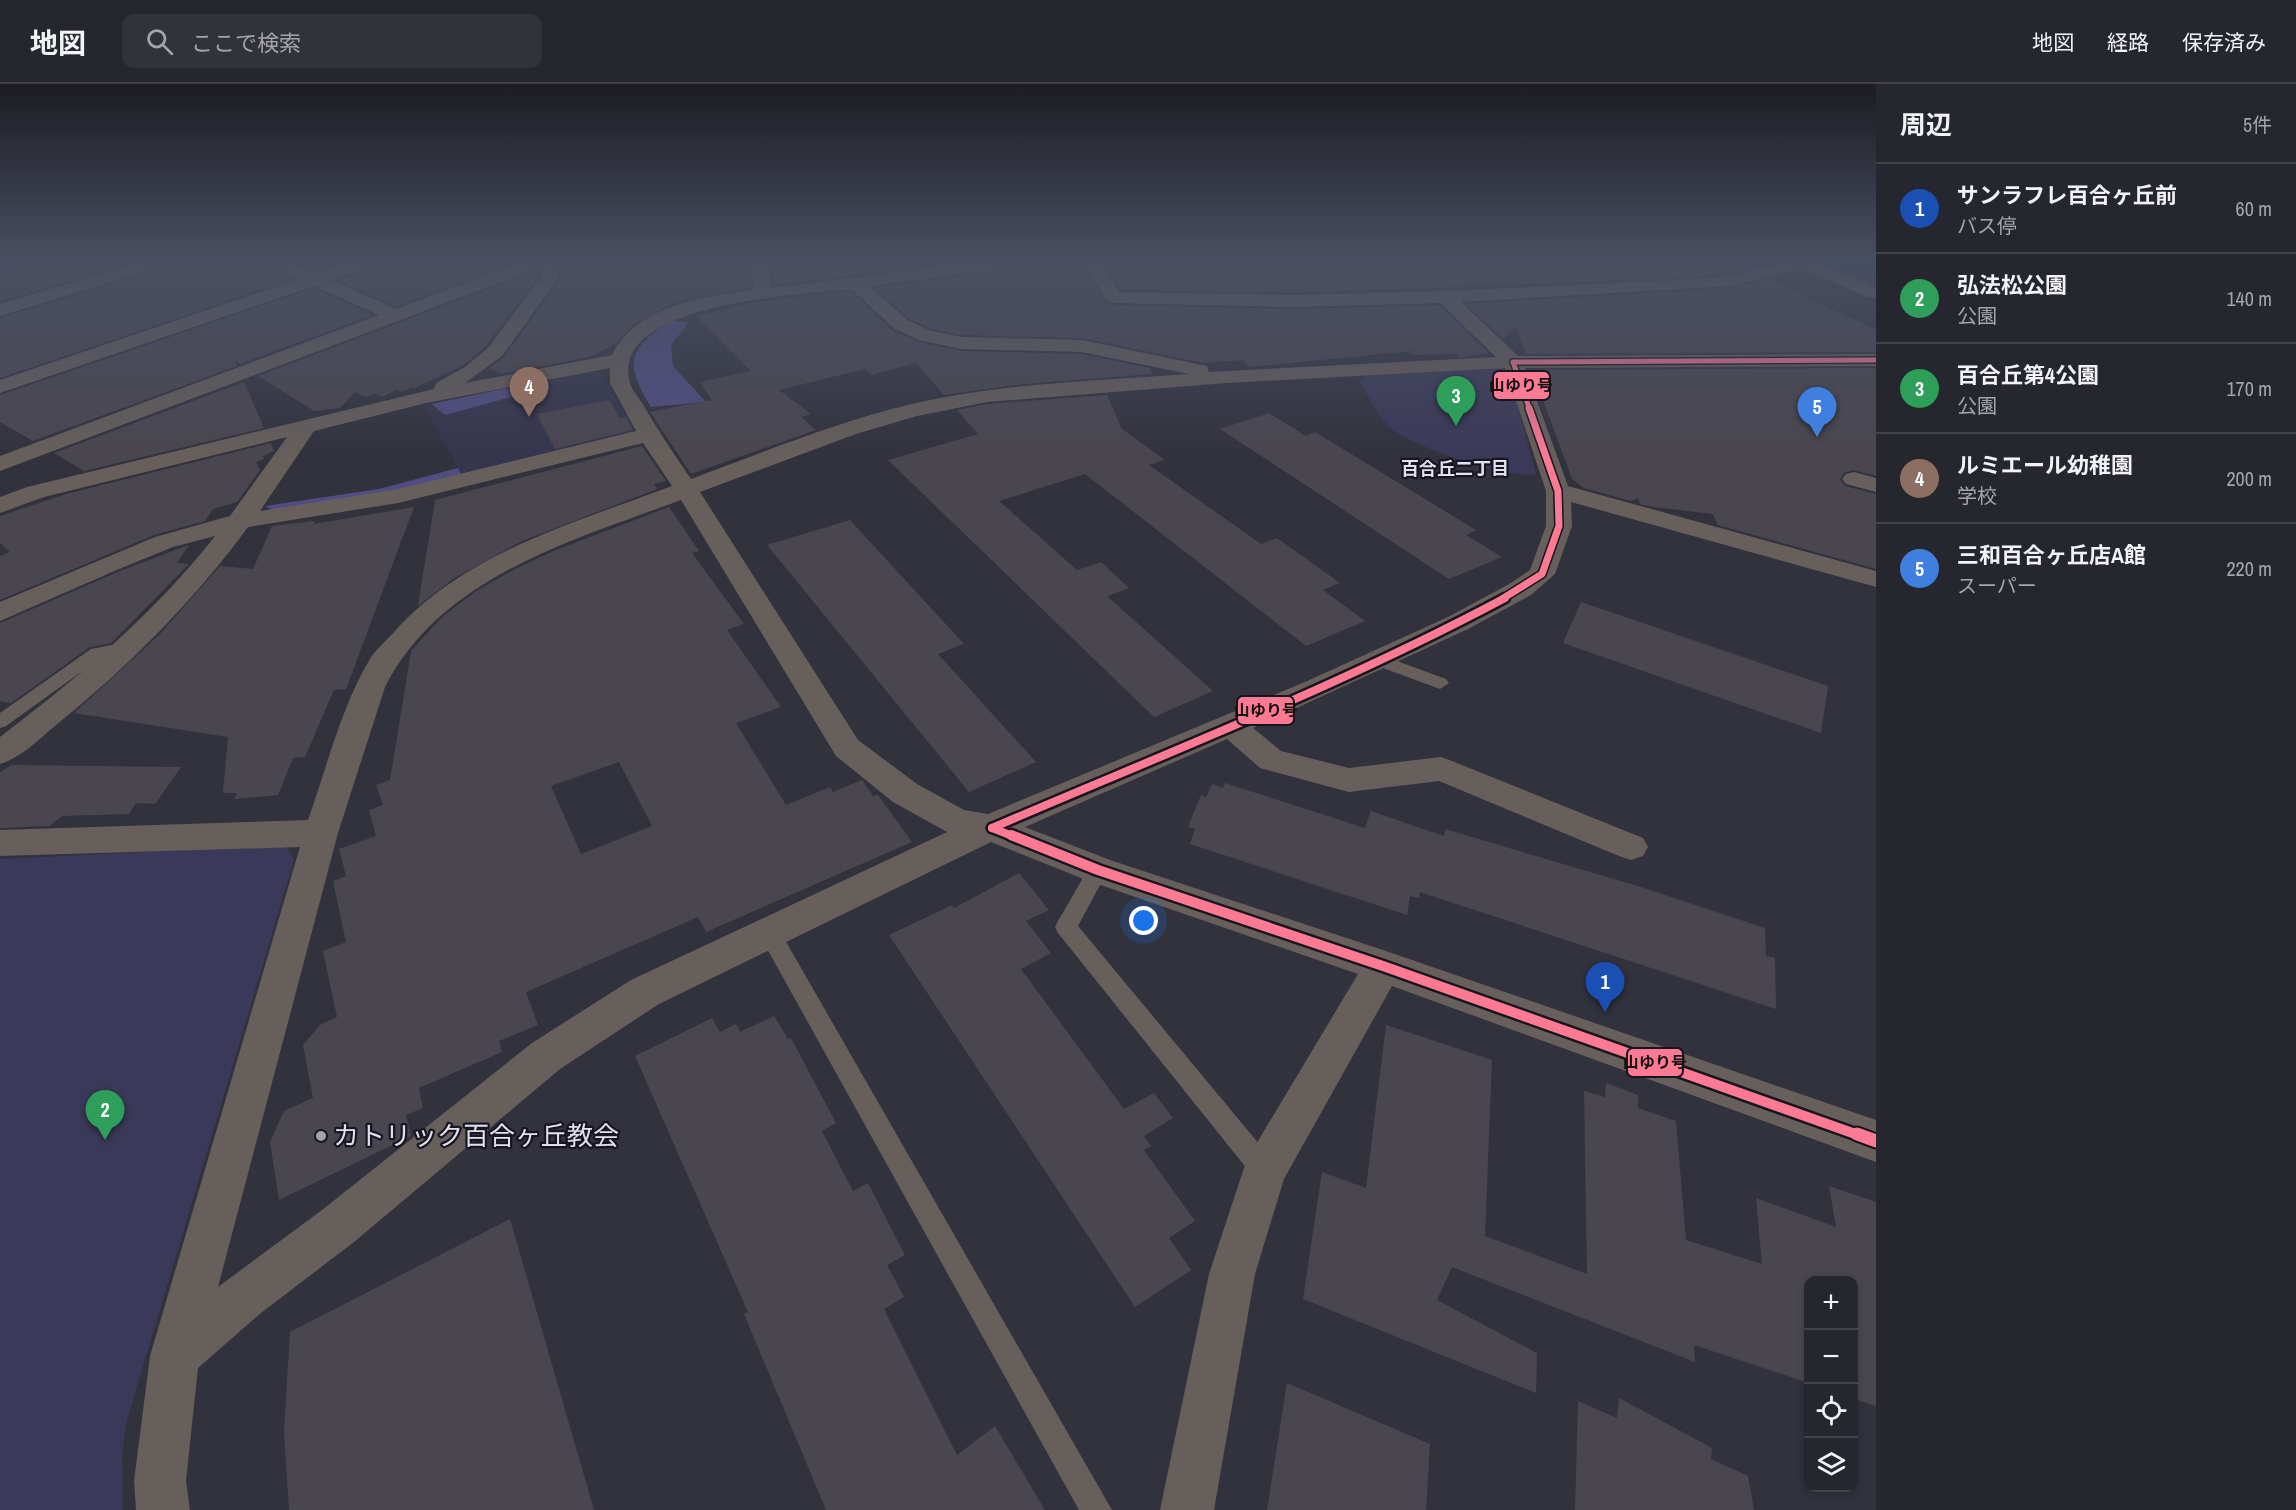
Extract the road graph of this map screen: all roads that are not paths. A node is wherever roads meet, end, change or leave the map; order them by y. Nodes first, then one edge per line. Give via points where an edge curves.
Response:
1 (182, 325) edge
2 (369, 325) edge
3 (515, 325) edge
4 (651, 325) edge
5 (901, 325) edge
6 (1474, 325) edge
7 (620, 360) junction
8 (1876, 360) edge
9 (1513, 362) junction
10 (1227, 377) junction
11 (0, 387) edge
12 (426, 397) junction
13 (308, 424) junction
14 (649, 435) junction
15 (0, 465) edge
16 (686, 489) junction
17 (1558, 490) junction
18 (36, 492) junction
19 (0, 506) edge
20 (241, 521) junction
21 (1876, 579) edge
22 (0, 612) edge
23 (127, 646) junction
24 (1378, 660) junction
25 (1440, 683) dead end
26 (0, 722) edge
27 (1231, 726) junction
28 (0, 753) edge
29 (992, 828) junction
30 (321, 833) junction
31 (0, 843) edge
32 (1631, 847) dead end
33 (1098, 870) junction
34 (769, 932) junction
35 (1383, 966) junction
36 (1876, 1141) edge
37 (1265, 1172) junction
38 (175, 1356) junction
39 (163, 1510) edge
40 (1096, 1510) edge
41 (1187, 1510) edge

1 - 11 street
2 - 15 street
3 - 12 street via 495,352 472,371
4 - 7 street via 629,341
5 - 10 street via 927,336 962,343 1082,346
6 - 9 street
7 - 12 street
7 - 14 street via 620,383
8 - 9 street
9 - 10 street
9 - 17 street
10 - 16 street via 1013,393 948,403 848,429
12 - 13 street
13 - 18 street
13 - 20 street
14 - 16 street
14 - 20 street via 398,496
15 - 18 street
16 - 29 street via 847,748 905,793 957,822
16 - 30 street via 532,547 464,584 419,621 383,662 370,687
17 - 21 street
17 - 24 street via 1559,526 1542,574 1500,601
18 - 19 street
20 - 22 street via 142,551
20 - 23 street via 198,574
23 - 26 lane via 97,653
23 - 28 street via 71,699
24 - 25 lane
24 - 27 street
27 - 29 street
27 - 32 street via 1271,760 1349,780 1441,770
29 - 33 street
29 - 34 street
30 - 31 street
30 - 38 street
33 - 35 street
33 - 37 lane via 1066,927
34 - 38 street via 645,992 546,1056 338,1226 244,1296
34 - 40 lane
35 - 36 street
35 - 37 street
37 - 41 street via 1232,1274
38 - 39 street via 160,1481

